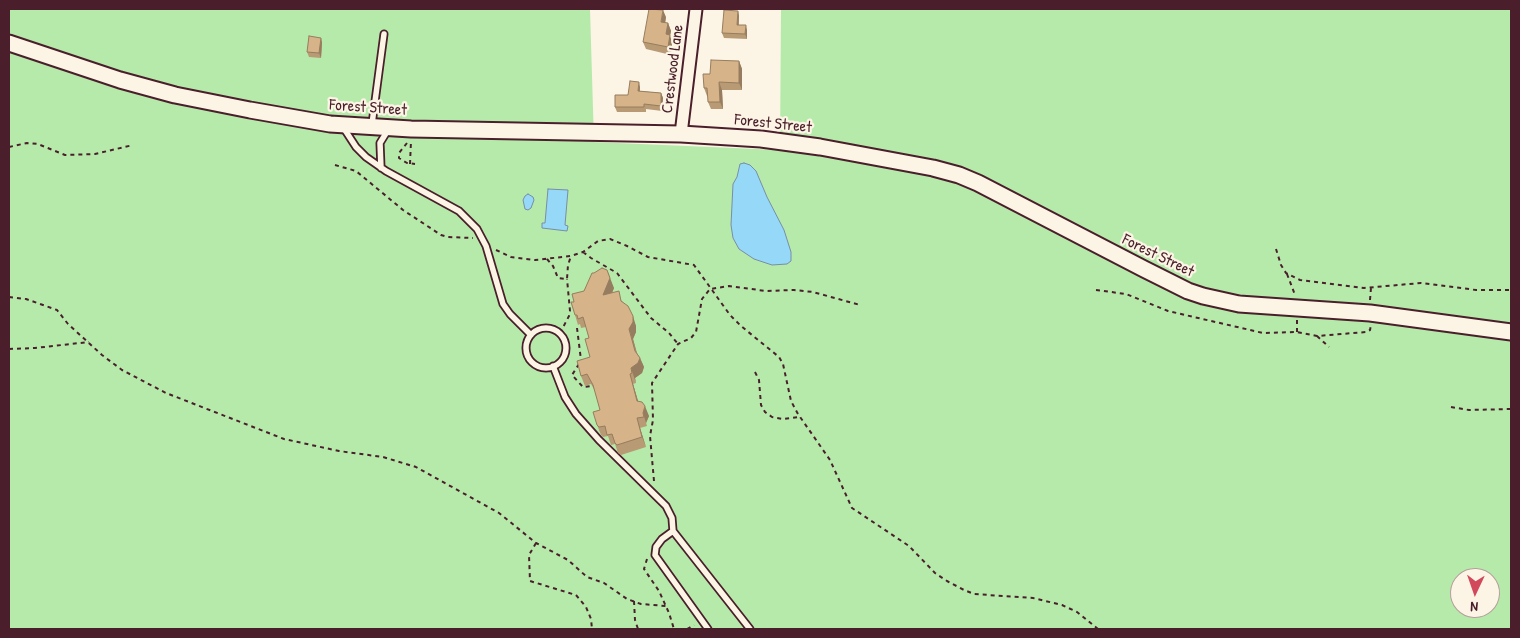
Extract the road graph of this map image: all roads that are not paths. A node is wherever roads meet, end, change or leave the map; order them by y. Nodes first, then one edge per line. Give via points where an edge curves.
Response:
1 (696, 9) edge
2 (384, 34) dead end
3 (9, 43) edge
4 (342, 125) junction
5 (372, 127) junction
6 (390, 127) junction
7 (681, 134) junction
8 (381, 168) junction
9 (1511, 332) edge
10 (531, 335) junction
11 (553, 366) junction
12 (673, 531) junction
13 (708, 629) edge
14 (750, 629) edge

1 - 7 street, Crestwood Lane
2 - 5 lane
3 - 4 street, Forest Street via 175,95
4 - 5 street, Forest Street
4 - 8 lane via 356,147
5 - 6 street, Forest Street
6 - 7 street, Forest Street via 411,136
6 - 8 lane via 380,143
7 - 9 street, Forest Street via 779,141 953,173 1170,283 1227,302 1370,313
8 - 10 lane via 459,212 477,229 486,246 503,304
10 - 11 lane via 526,344 528,357 538,366
10 - 11 lane via 545,328 560,333 565,342 565,354
11 - 12 lane via 565,397 576,414 655,493 671,513
12 - 13 lane via 656,547 655,555
12 - 14 lane

